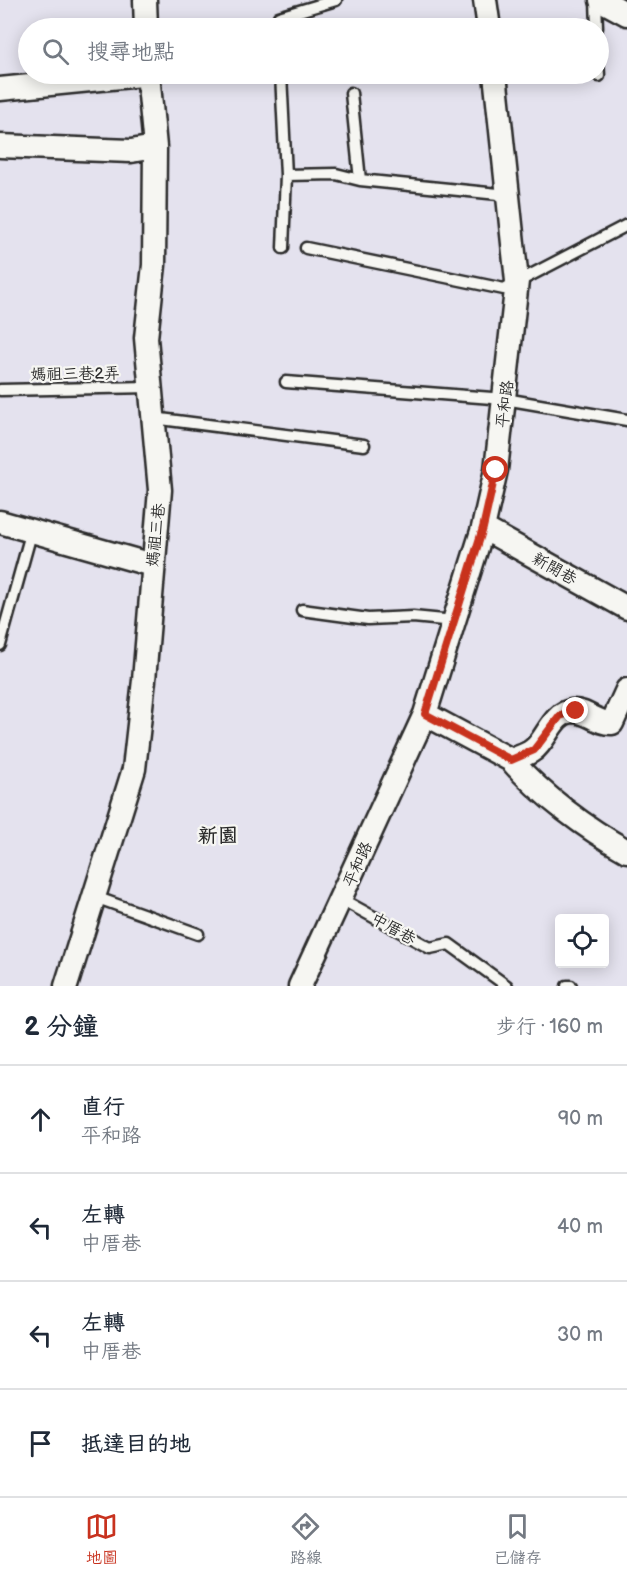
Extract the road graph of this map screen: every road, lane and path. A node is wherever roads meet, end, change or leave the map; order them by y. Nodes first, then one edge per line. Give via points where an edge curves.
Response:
1 (145, 0) edge
2 (336, 0) edge
3 (485, 0) edge
4 (596, 0) edge
5 (601, 0) edge
6 (627, 14) edge
7 (146, 18) edge
8 (279, 18) edge
9 (488, 18) edge
10 (597, 18) edge
11 (50, 84) edge
12 (150, 84) edge
13 (281, 84) edge
14 (496, 84) edge
15 (0, 89) edge
16 (351, 93) dead end
17 (0, 146) edge
18 (155, 147) junction
19 (286, 175) junction
20 (360, 180) junction
21 (508, 195) junction
22 (627, 225) edge
23 (283, 248) dead end
24 (306, 248) dead end
25 (517, 281) junction
26 (286, 382) dead end
27 (151, 387) junction
28 (0, 390) edge
29 (505, 399) junction
30 (153, 418) junction
31 (627, 420) edge
32 (364, 445) dead end
33 (0, 522) edge
34 (483, 528) junction
35 (32, 530) junction
36 (152, 565) junction
37 (627, 608) edge
38 (302, 610) dead end
39 (454, 621) junction
40 (0, 645) edge
41 (627, 690) edge
42 (425, 714) junction
43 (511, 760) junction
44 (627, 850) edge
45 (95, 897) junction
46 (341, 899) junction
47 (198, 934) dead end
48 (66, 986) edge
49 (300, 986) edge
50 (507, 986) edge

1 - 7 street
2 - 8 lane
3 - 9 street
4 - 10 lane
5 - 6 street
11 - 15 street
12 - 18 street, 媽祖三巷
13 - 19 lane
14 - 21 street, 平和路
16 - 20 lane
17 - 18 street via 130,151
18 - 27 street, 媽祖三巷 via 154,265 146,338
19 - 20 lane via 336,174
19 - 23 lane
20 - 21 lane
21 - 25 street, 平和路
22 - 25 lane
24 - 25 lane via 504,289
25 - 29 street, 平和路
26 - 29 lane
27 - 28 lane, 媽祖三巷2弄
27 - 30 street, 媽祖三巷
29 - 31 lane
29 - 34 street, 平和路 via 496,470
30 - 32 lane
30 - 36 street, 媽祖三巷 via 160,490
33 - 35 street
34 - 37 street, 新開巷
34 - 39 street, 平和路
35 - 36 street
35 - 40 lane
36 - 45 street, 媽祖三巷 via 134,769
38 - 39 lane via 368,619 412,617
39 - 42 street, 平和路
41 - 43 street via 612,723 569,711 560,716 534,750
42 - 43 street
42 - 46 street, 平和路
43 - 44 street via 598,835
45 - 47 lane
45 - 48 street, 媽祖三巷
46 - 49 street, 平和路
46 - 50 lane, 中厝巷 via 430,948 448,944

